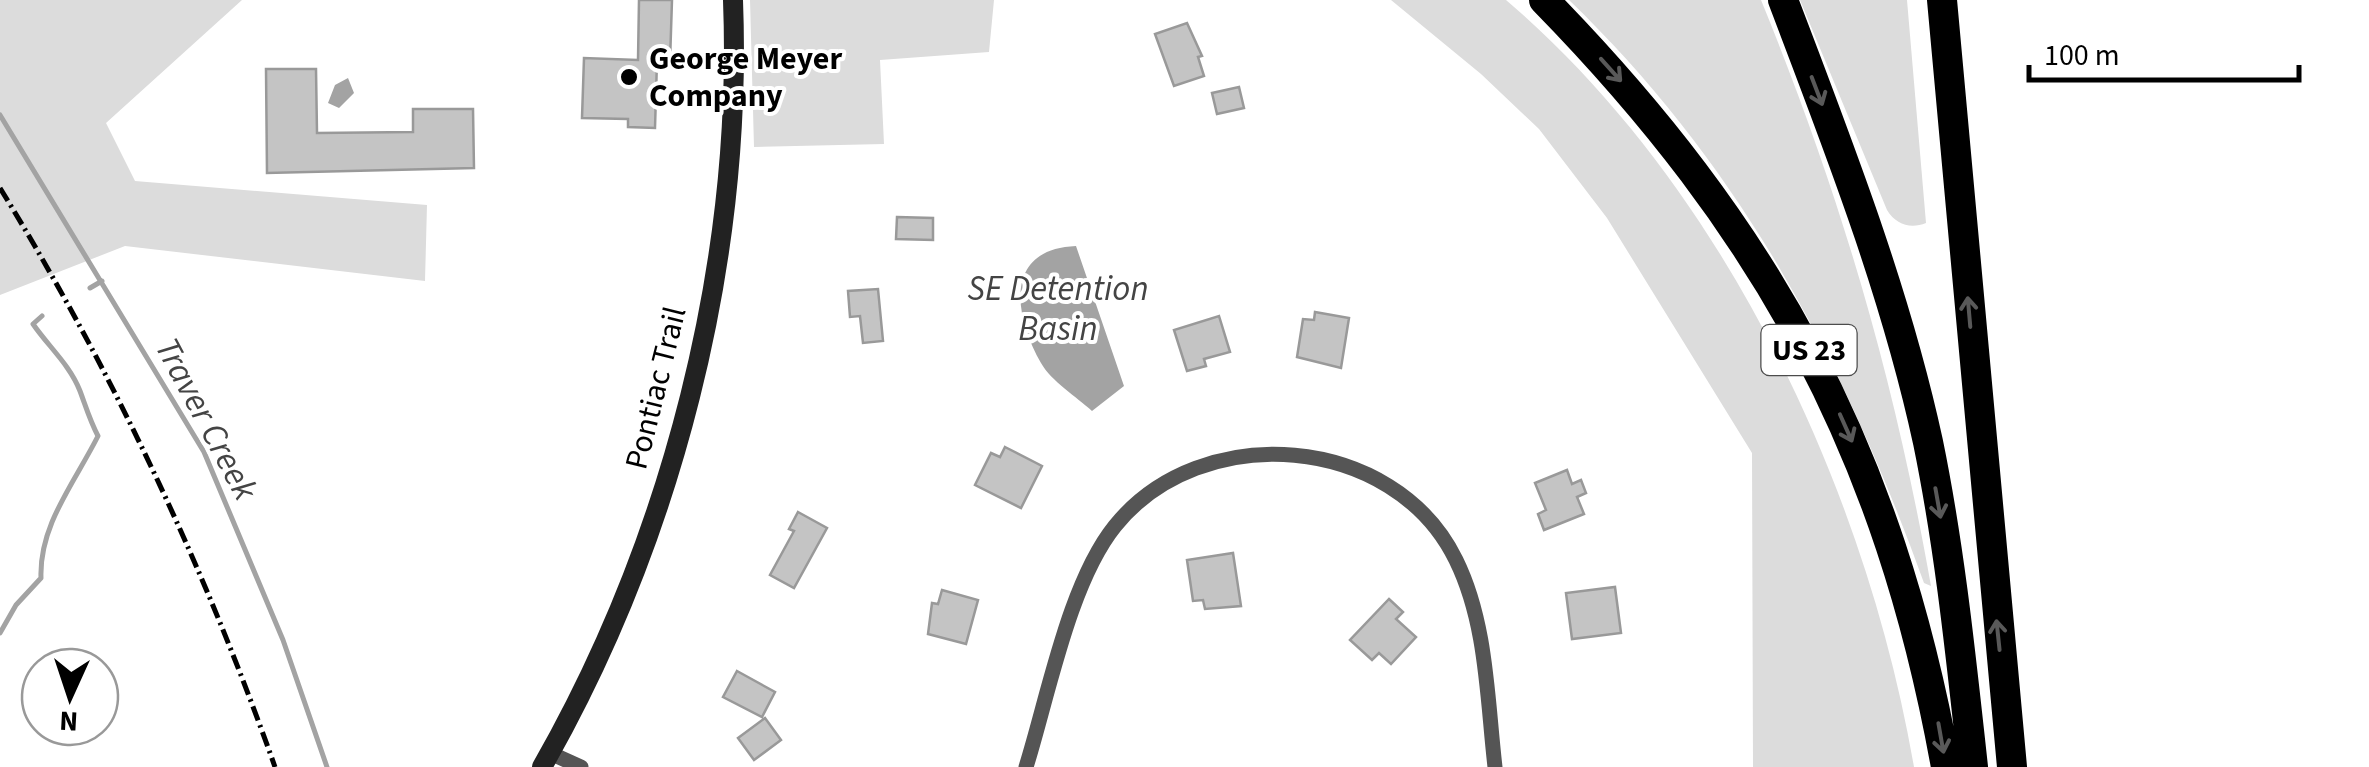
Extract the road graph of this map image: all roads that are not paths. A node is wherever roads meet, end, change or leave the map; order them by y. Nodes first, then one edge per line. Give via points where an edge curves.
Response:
1 (733, 0) edge
2 (1544, 0) edge
3 (1783, 0) edge
4 (1942, 10) edge
5 (546, 760) edge
6 (581, 767) edge
7 (1026, 767) edge
8 (1495, 767) edge
9 (1946, 767) edge
10 (1973, 767) edge
11 (2012, 767) edge

1 - 5 main road, Pontiac Trail via 720,243 680,432 629,582
2 -> 9 highway, US 23 via 1668,135 1739,232 1824,380 1901,569
3 -> 10 highway via 1864,217 1928,442
11 -> 4 highway
5 - 6 street
7 - 8 street via 1082,584 1117,524 1157,488 1193,470 1267,453 1320,458 1373,477 1416,507 1445,543 1478,622

